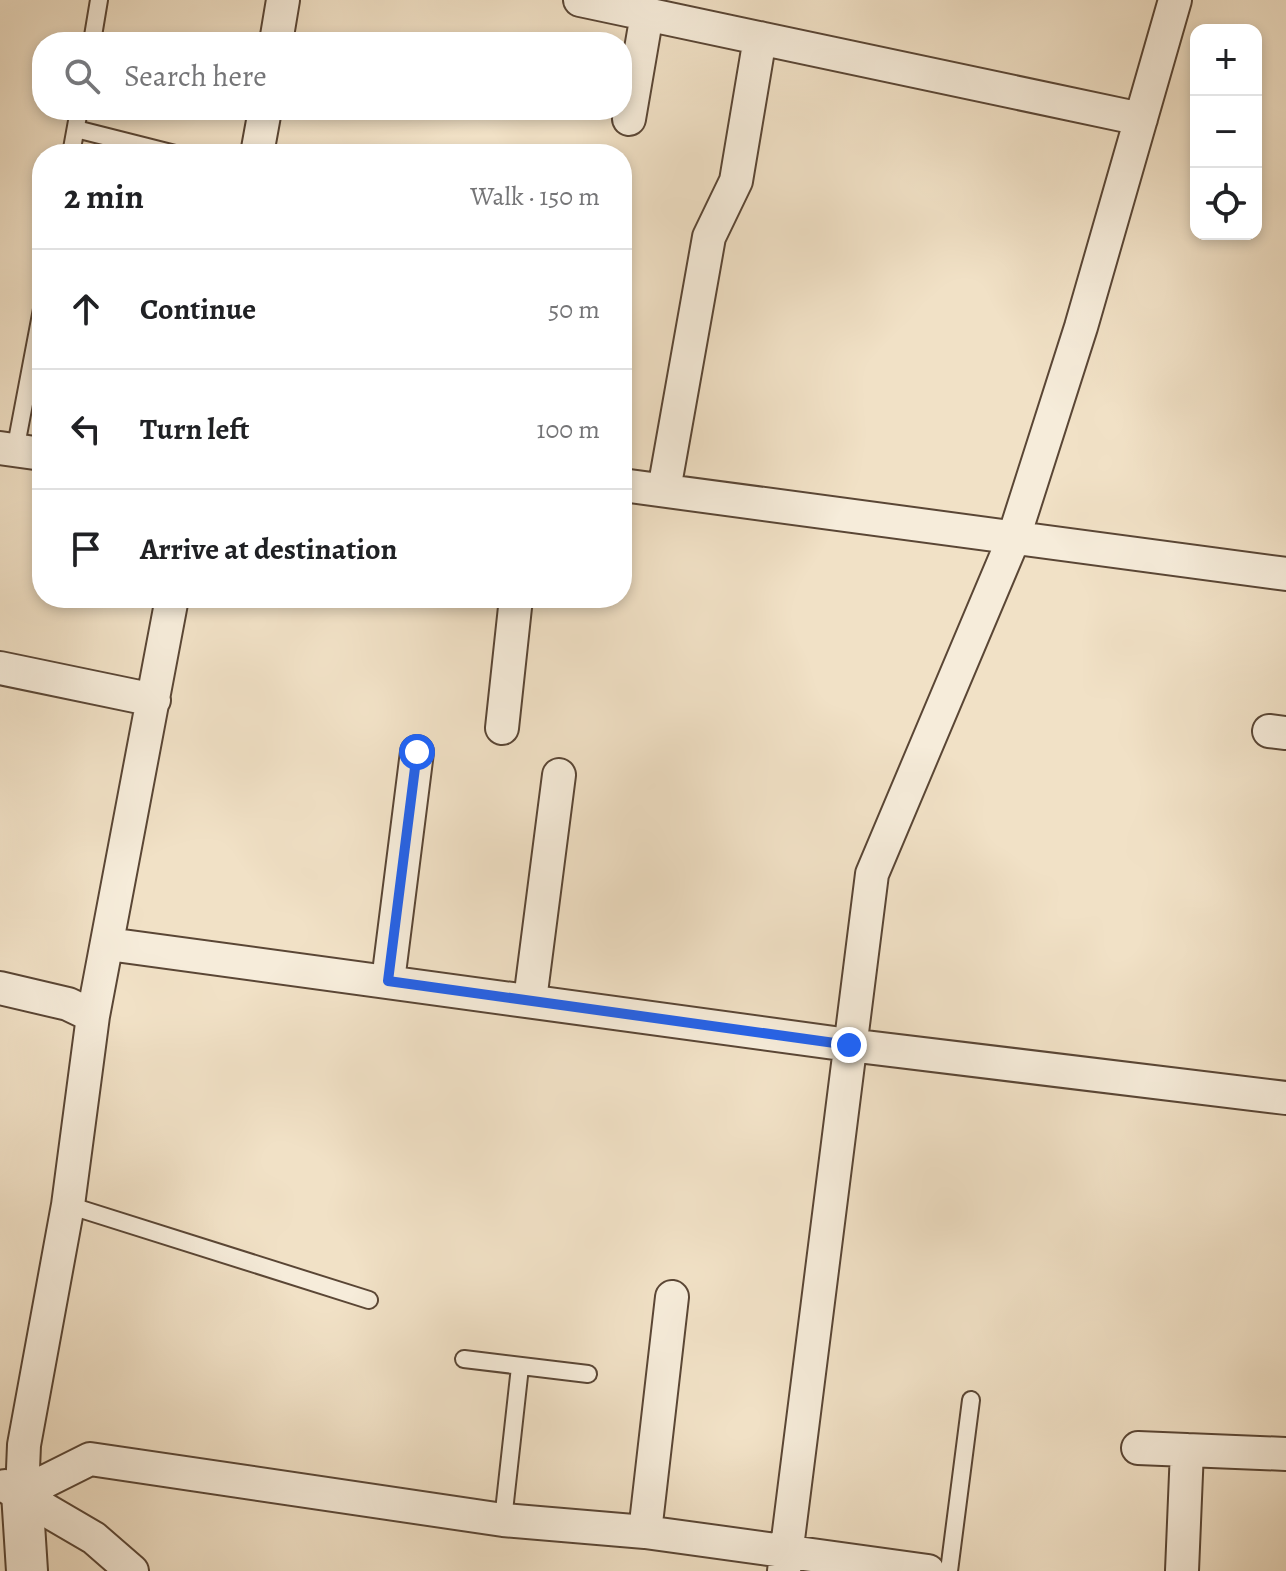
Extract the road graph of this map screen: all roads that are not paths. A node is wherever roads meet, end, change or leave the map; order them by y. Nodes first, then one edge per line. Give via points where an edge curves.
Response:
1 (99, 0) edge
2 (283, 0) edge
3 (580, 0) edge
4 (1175, 0) edge
5 (647, 14) junction
6 (94, 32) edge
7 (278, 32) edge
8 (760, 38) junction
9 (632, 102) edge
10 (1141, 119) junction
11 (77, 120) edge
12 (263, 120) edge
13 (76, 129) junction
14 (73, 144) edge
15 (135, 144) edge
16 (259, 144) edge
17 (32, 371) edge
18 (19, 451) edge
19 (632, 486) edge
20 (664, 490) junction
21 (1013, 540) junction
22 (1286, 574) edge
23 (170, 608) edge
24 (515, 608) edge
25 (0, 668) edge
26 (154, 700) junction
27 (502, 728) dead end
28 (417, 752) dead end
29 (559, 775) dead end
30 (108, 944) junction
31 (388, 981) junction
32 (0, 988) edge
33 (530, 1000) junction
34 (93, 1016) junction
35 (849, 1045) junction
36 (1286, 1098) edge
37 (68, 1205) junction
38 (672, 1297) dead end
39 (369, 1300) dead end
40 (464, 1359) dead end
41 (520, 1367) junction
42 (588, 1374) dead end
43 (971, 1400) dead end
44 (1138, 1448) dead end
45 (1187, 1450) junction
46 (1286, 1454) edge
47 (11, 1489) edge
48 (503, 1520) junction
49 (645, 1532) junction
50 (785, 1562) edge
51 (27, 1571) edge
52 (132, 1571) edge
53 (928, 1571) edge
54 (949, 1571) edge
55 (1182, 1571) edge

1 - 6 lane
2 - 7 street
3 - 5 street
4 - 10 street
5 - 8 street
5 - 9 street
8 - 10 street
8 - 20 street via 736,181 709,237
10 - 21 street
11 - 13 lane
12 - 16 street
13 - 14 lane
13 - 15 lane
17 - 18 lane
19 - 20 street
20 - 21 street
21 - 22 street
21 - 35 street via 872,874
23 - 26 street
24 - 27 street
25 - 26 street
26 - 30 street
28 - 31 street
29 - 33 street
30 - 31 street
30 - 34 street
31 - 33 street
32 - 34 street via 68,1004
33 - 35 street
34 - 37 street
35 - 36 street
35 - 50 street
37 - 39 lane
37 - 47 street via 24,1445
38 - 49 street
40 - 41 lane
41 - 42 lane
41 - 48 lane
43 - 54 lane
44 - 45 street
45 - 46 street
45 - 55 street
47 - 48 street via 90,1459
47 - 51 street
47 - 52 street via 94,1538
48 - 49 street
49 - 50 street
50 - 53 street

